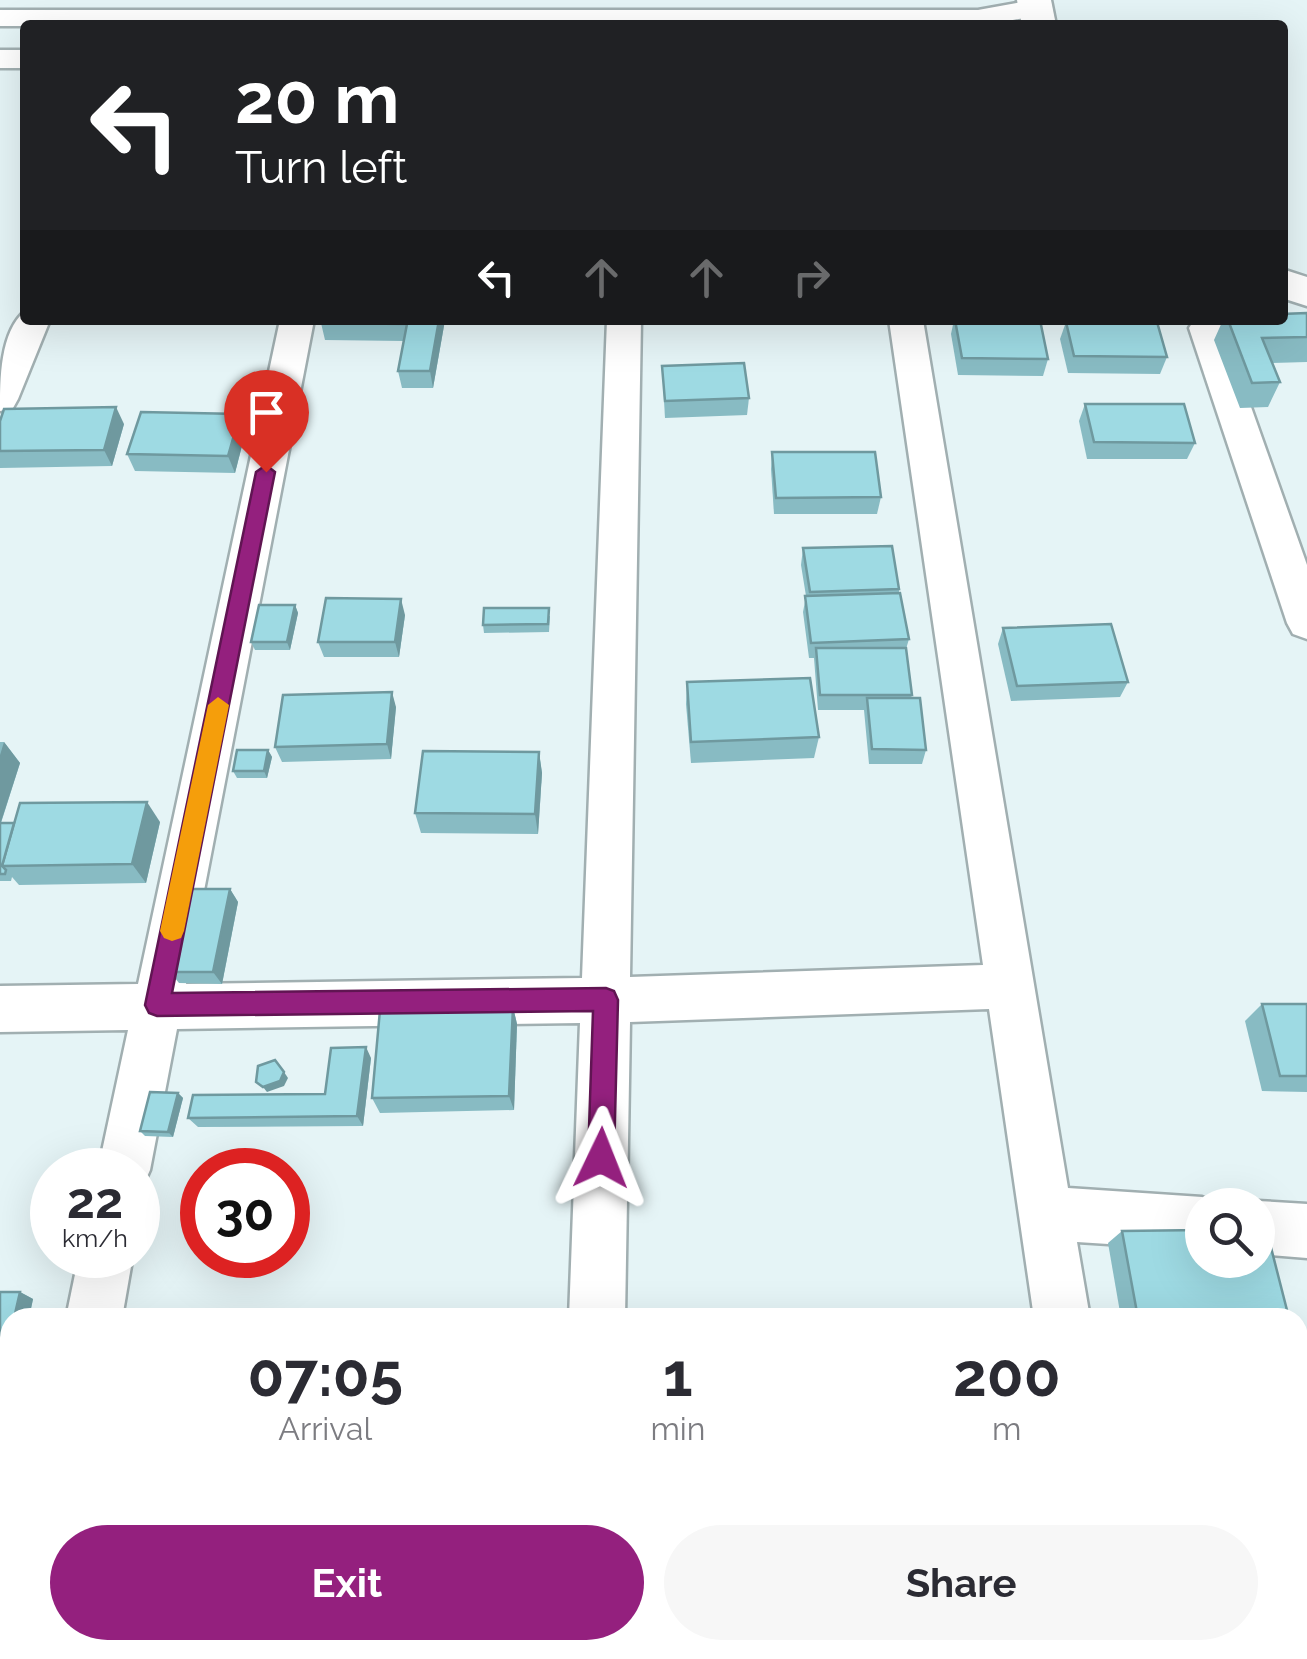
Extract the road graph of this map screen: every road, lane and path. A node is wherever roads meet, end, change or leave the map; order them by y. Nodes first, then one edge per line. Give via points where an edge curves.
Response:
1 (1036, 11) edge
2 (0, 18) edge
3 (31, 325) edge
4 (296, 325) edge
5 (624, 325) edge
6 (907, 325) edge
7 (1206, 328) dead end
8 (0, 399) edge
9 (1307, 623) edge
10 (1010, 986) junction
11 (606, 1000) junction
12 (157, 1005) junction
13 (0, 1008) edge
14 (128, 1148) edge
15 (1046, 1212) junction
16 (1185, 1223) edge
17 (1275, 1229) edge
18 (1307, 1231) edge
19 (102, 1278) edge
20 (96, 1308) edge
21 (597, 1308) edge
22 (1060, 1308) edge

1 - 2 street via 978,18
3 - 8 street
4 - 12 street
5 - 11 street
6 - 10 street
7 - 9 street
10 - 11 street
10 - 15 street
11 - 12 street
11 - 21 street
12 - 13 street
12 - 14 street
15 - 16 street
15 - 22 street
17 - 18 street
19 - 20 street

